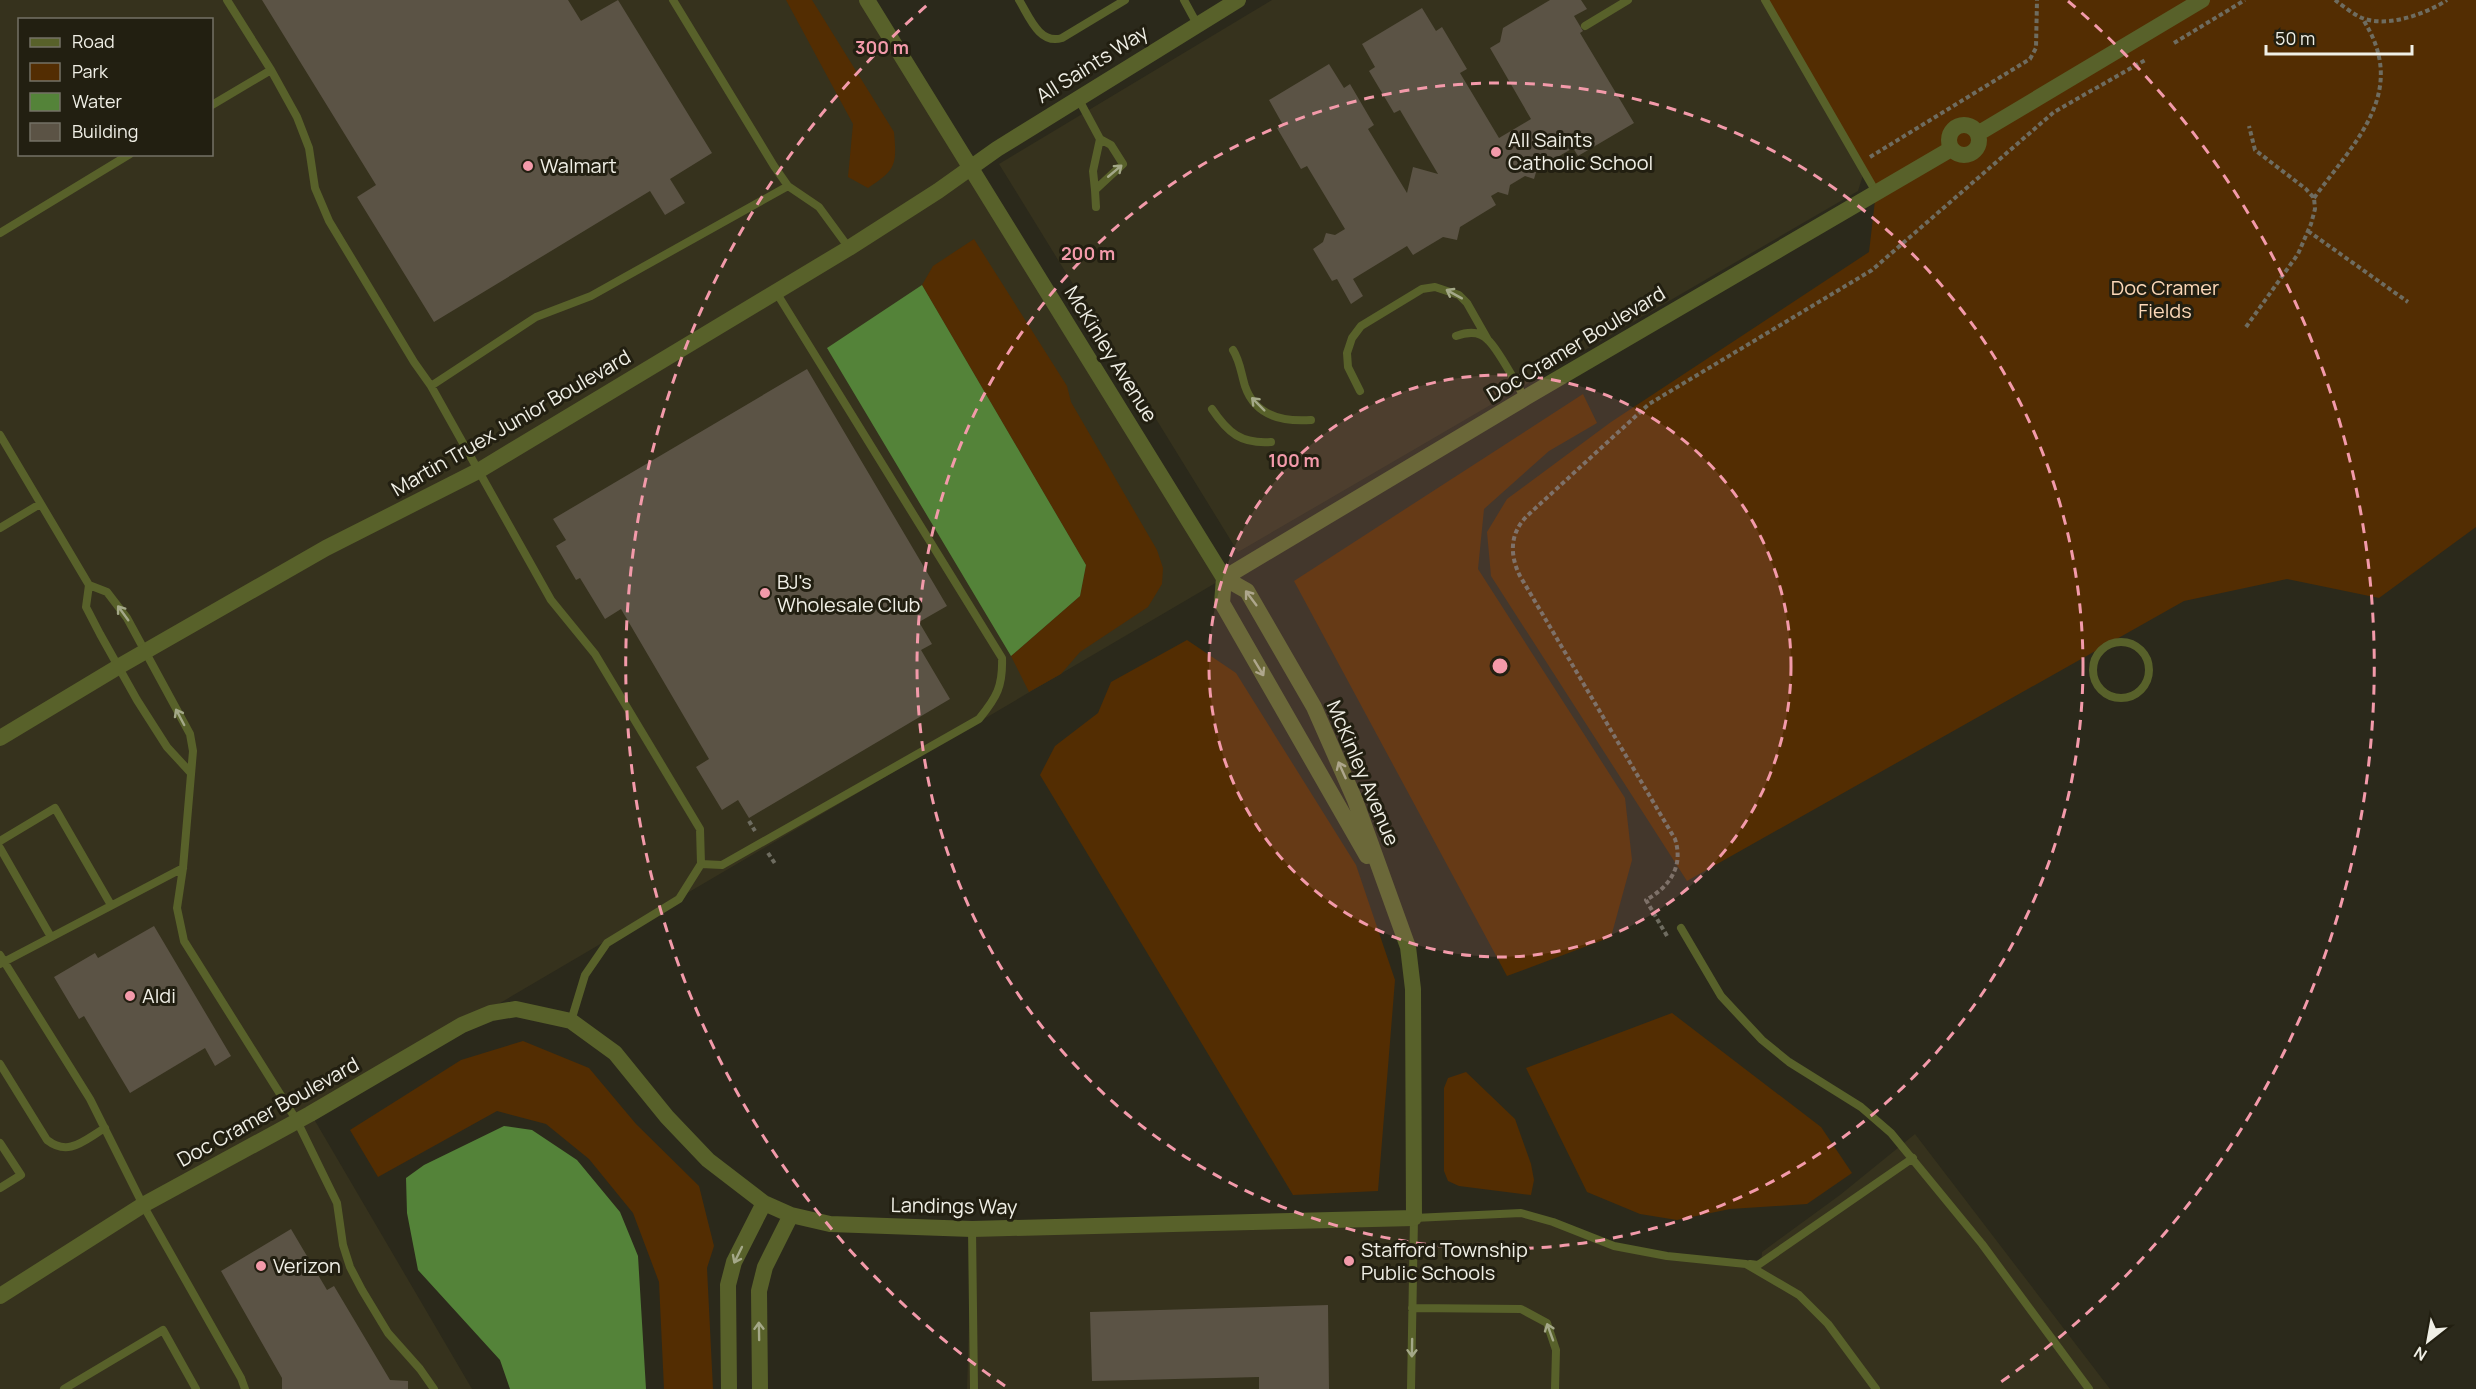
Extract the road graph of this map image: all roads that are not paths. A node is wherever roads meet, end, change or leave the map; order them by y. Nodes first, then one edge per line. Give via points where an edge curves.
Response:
1 (227, 0) edge
2 (673, 0) edge
3 (867, 0) edge
4 (1019, 0) edge
5 (1125, 0) edge
6 (1184, 0) edge
7 (1238, 0) edge
8 (1628, 0) edge
9 (1765, 0) edge
10 (2202, 0) edge
11 (1197, 24) junction
12 (1585, 26) dead end
13 (271, 70) junction
14 (1078, 97) junction
15 (213, 104) edge
16 (1100, 139) junction
17 (127, 156) edge
18 (970, 166) junction
19 (788, 186) junction
20 (1095, 190) junction
21 (1876, 192) junction
22 (1095, 207) dead end
23 (0, 233) edge
24 (849, 248) junction
25 (776, 292) junction
26 (1456, 336) dead end
27 (1488, 340) junction
28 (1233, 350) dead end
29 (431, 386) junction
30 (1360, 391) dead end
31 (1525, 398) junction
32 (1212, 409) dead end
33 (1311, 420) dead end
34 (0, 435) edge
35 (1271, 442) dead end
36 (480, 470) junction
37 (40, 504) junction
38 (0, 528) edge
39 (1224, 578) junction
40 (89, 585) junction
41 (145, 651) junction
42 (118, 667) junction
43 (2097, 685) joint
44 (0, 738) edge
45 (190, 772) junction
46 (0, 841) edge
47 (0, 848) edge
48 (701, 864) junction
49 (183, 868) junction
50 (1393, 903) junction
51 (111, 905) junction
52 (1681, 928) dead end
53 (51, 938) junction
54 (1, 961) edge
55 (571, 1021) junction
56 (0, 1064) edge
57 (9, 1079) junction
58 (0, 1084) edge
59 (297, 1121) junction
60 (105, 1128) junction
61 (0, 1143) edge
62 (1913, 1158) junction
63 (0, 1188) edge
64 (764, 1203) junction
65 (143, 1205) junction
66 (791, 1215) junction
67 (1414, 1218) junction
68 (972, 1230) junction
69 (1746, 1264) junction
70 (0, 1296) edge
71 (1412, 1308) junction
72 (64, 1389) edge
73 (196, 1389) edge
74 (244, 1389) edge
75 (434, 1389) edge
76 (729, 1389) edge
77 (760, 1389) edge
78 (974, 1389) edge
79 (1411, 1389) edge
80 (1555, 1389) edge
81 (1876, 1389) edge
82 (2089, 1389) edge

1 - 13 lane
2 - 19 lane
3 - 18 street, McKinley Avenue
4 - 5 lane via 1038,31 1054,40
6 - 11 lane
7 - 11 street, All Saints Way
8 - 12 lane
9 - 21 lane
10 - 21 street, Doc Cramer Boulevard via 1979,133 1973,127 1959,125 1951,133 1951,149
11 - 14 street, All Saints Way
13 - 15 lane
13 - 29 lane via 309,148 315,188 329,221
14 - 16 lane
14 - 18 street, All Saints Way
16 - 20 lane via 1093,171
20 -> 16 lane via 1123,164 1111,145
17 - 23 lane
18 - 24 street, Martin Truex Junior Boulevard
18 - 39 street, McKinley Avenue
19 - 24 lane via 819,207
19 - 29 lane via 591,296 536,317
20 - 22 lane
21 - 31 street, Doc Cramer Boulevard
24 - 25 street, Martin Truex Junior Boulevard
25 - 36 street, Martin Truex Junior Boulevard
25 - 48 lane via 1002,658 1003,680 994,701 979,719 722,865
26 - 27 lane via 1478,333
27 -> 30 lane via 1459,295 1435,287 1422,289 1361,326 1352,338 1348,367
27 - 31 lane
33 -> 28 lane via 1289,421 1256,405 1246,390
29 - 36 lane
31 - 39 street, Doc Cramer Boulevard
32 - 35 lane via 1224,427 1239,438
34 - 37 lane
36 - 41 street, Martin Truex Junior Boulevard via 326,548
36 - 48 lane via 552,600 595,654 700,829
37 - 38 lane
37 - 40 lane
39 -> 50 street, McKinley Avenue via 1222,603
50 -> 39 street, McKinley Avenue via 1355,800 1314,706 1247,591
41 -> 40 lane via 107,592
40 - 42 lane via 86,607
41 - 42 street, Martin Truex Junior Boulevard
45 -> 41 lane via 190,734
42 - 44 street, Martin Truex Junior Boulevard
42 - 45 lane via 167,747
43 - 43 lane via 2112,697 2122,699 2142,690 2150,672 2138,646 2129,642 2110,643 2102,649 2093,666
45 - 49 lane
46 - 51 lane via 55,808
47 - 53 lane
48 - 55 lane via 679,900 607,944 585,975
49 - 51 lane
49 - 59 lane via 177,908 184,941
50 - 67 street, McKinley Avenue via 1408,947 1413,989
51 - 53 lane
52 - 62 lane via 1721,996 1762,1040 1789,1062 1861,1107
53 - 54 lane
54 - 60 lane
55 - 59 street, Doc Cramer Boulevard via 516,1010 491,1013 462,1024
55 - 64 street, Landings Way via 615,1053 708,1160
56 - 57 lane
57 - 58 lane
57 - 60 lane via 47,1140 57,1147 69,1148
59 - 65 street, Doc Cramer Boulevard
59 - 75 lane via 337,1203 350,1267 388,1333
60 - 65 lane
61 - 63 lane via 21,1175
62 - 69 lane via 1758,1265
62 - 82 lane
64 - 66 street, Landings Way
64 -> 76 street via 734,1262 728,1285
65 - 70 street, Doc Cramer Boulevard
65 - 74 lane
66 - 68 street, Landings Way via 830,1224
77 -> 66 street via 759,1291 765,1267
67 - 68 street, Landings Way
67 - 69 lane via 1521,1213 1614,1246
67 - 71 lane
68 - 78 lane
69 - 81 lane via 1799,1295 1828,1324
71 -> 79 lane
80 -> 71 lane via 1556,1350 1547,1323 1521,1309
72 - 73 lane via 163,1330

